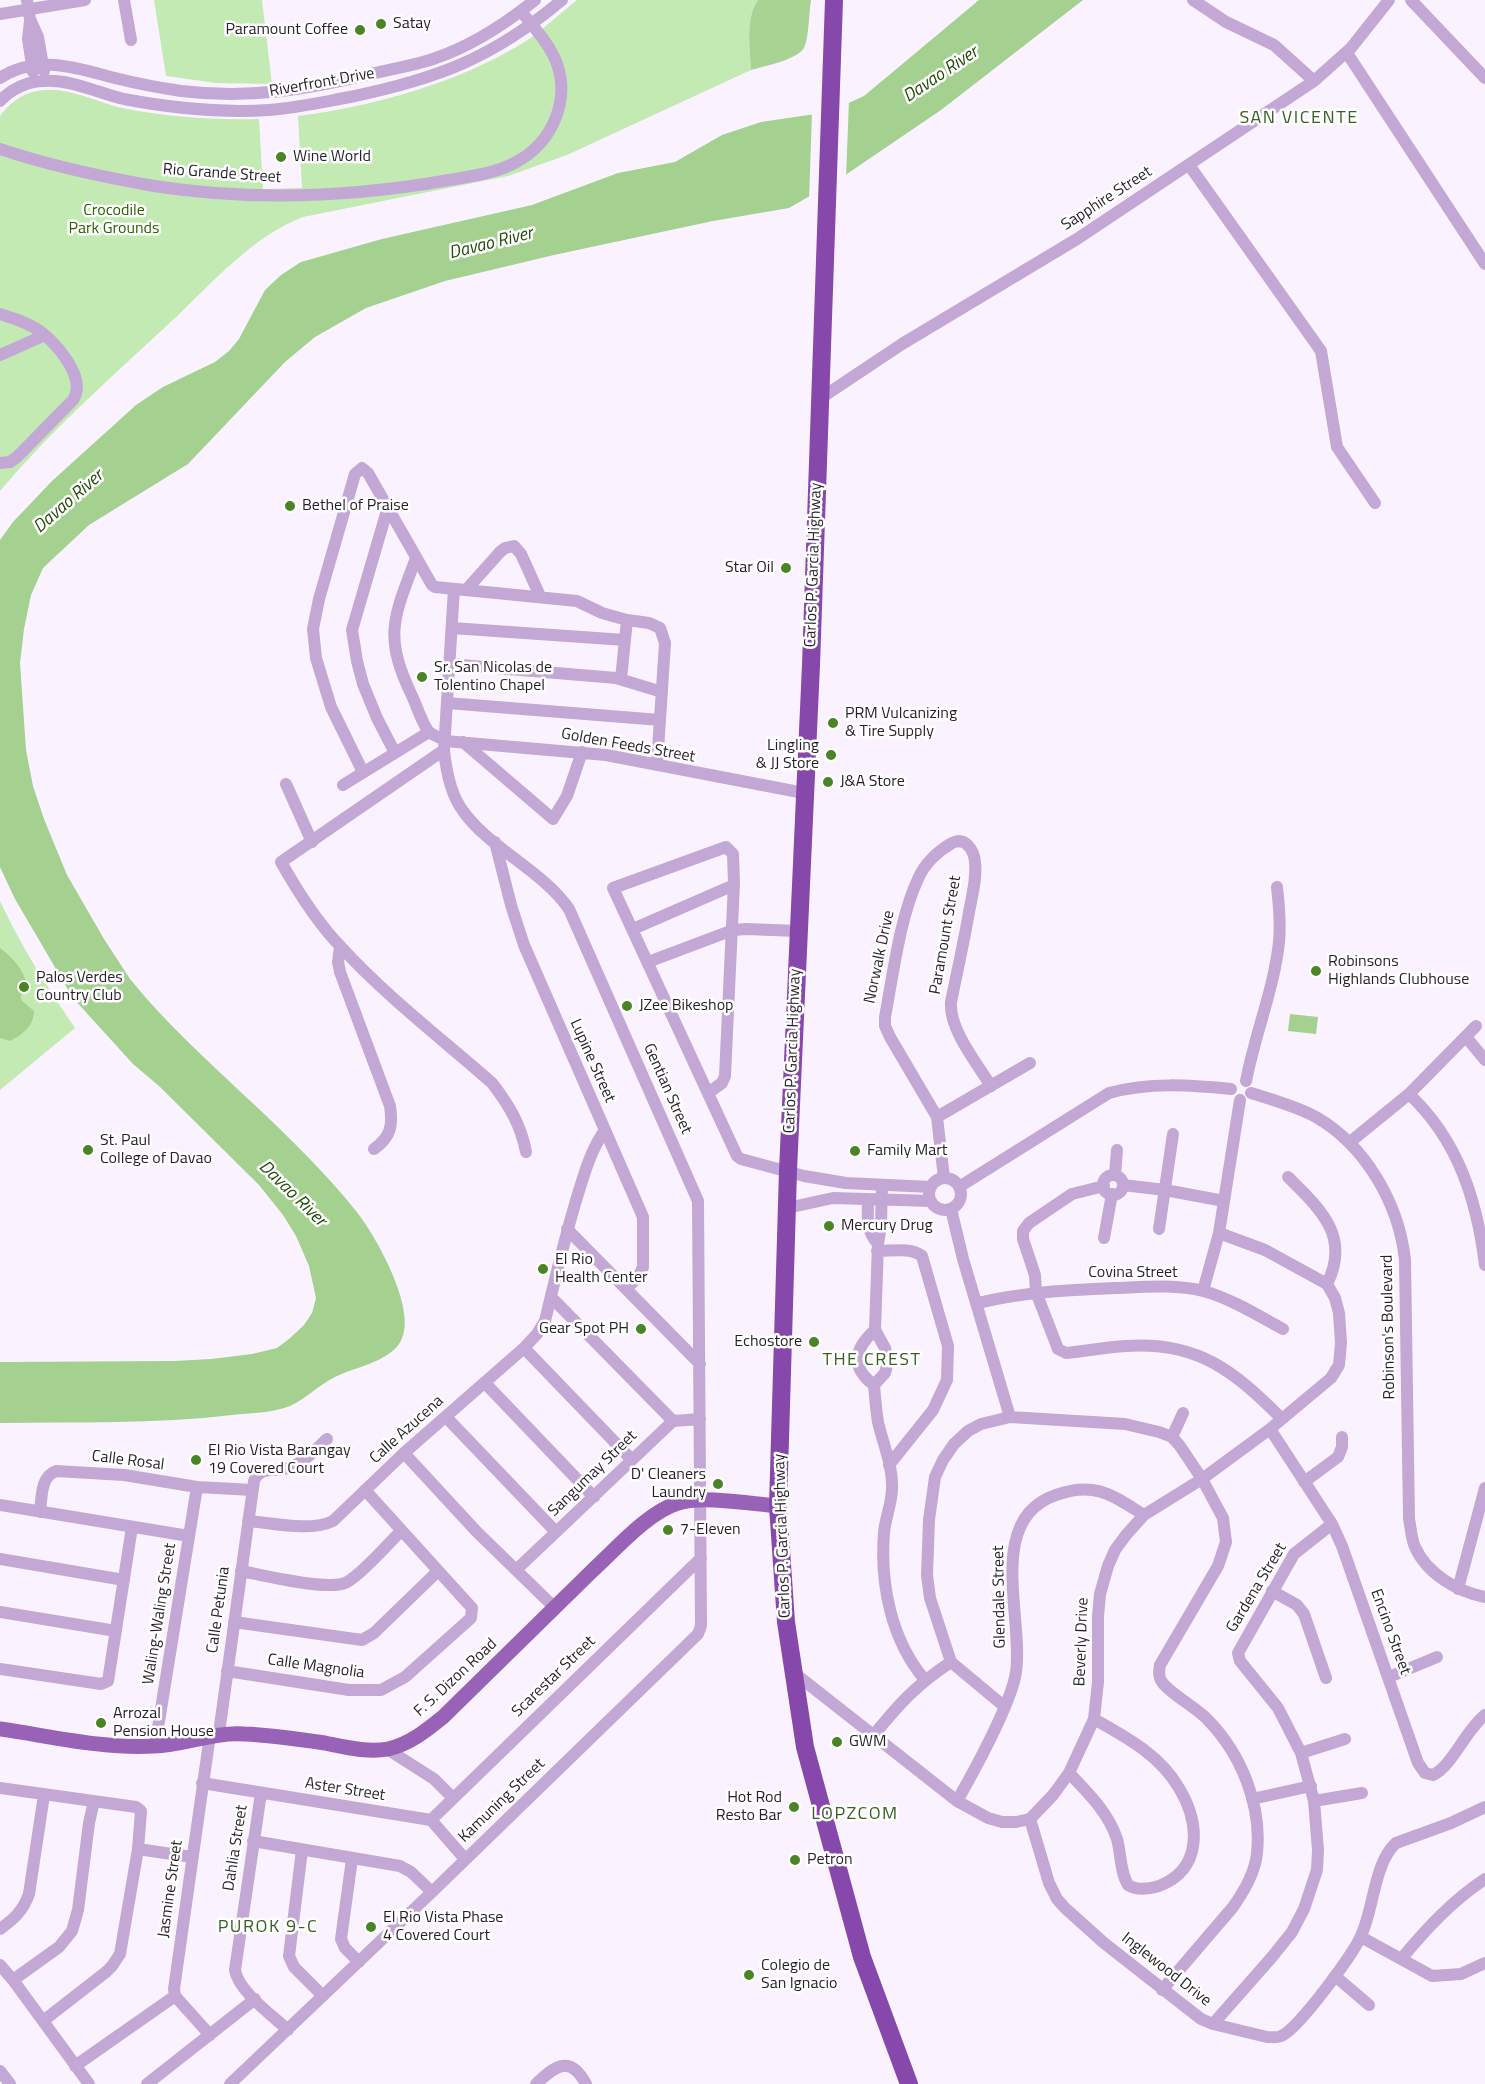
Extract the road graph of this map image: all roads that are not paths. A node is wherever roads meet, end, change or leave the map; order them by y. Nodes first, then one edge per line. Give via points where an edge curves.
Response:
1 (85, 0) edge
2 (124, 0) edge
3 (535, 0) edge
4 (562, 0) edge
5 (1193, 0) edge
6 (1389, 0) edge
7 (1411, 0) edge
8 (834, 5) edge
9 (29, 10) edge
10 (521, 11) junction
11 (0, 14) edge
12 (532, 25) junction
13 (131, 40) dead end
14 (1347, 53) junction
15 (38, 65) junction
16 (409, 66) junction
17 (0, 78) edge
18 (1485, 78) edge
19 (40, 81) junction
20 (1314, 81) junction
21 (412, 83) junction
22 (0, 101) edge
23 (0, 148) edge
24 (1189, 165) junction
25 (1485, 264) edge
26 (0, 314) edge
27 (45, 334) junction
28 (0, 355) edge
29 (820, 399) junction
30 (0, 463) edge
31 (1375, 503) dead end
32 (387, 507) junction
33 (416, 558) junction
34 (454, 589) junction
35 (467, 590) junction
36 (540, 596) junction
37 (627, 620) junction
38 (452, 628) junction
39 (625, 640) junction
40 (449, 664) junction
41 (621, 679) junction
42 (662, 692) junction
43 (447, 703) junction
44 (660, 720) junction
45 (429, 732) junction
46 (463, 742) junction
47 (445, 745) junction
48 (582, 752) junction
49 (394, 753) junction
50 (657, 765) junction
51 (363, 772) junction
52 (286, 784) dead end
53 (343, 785) dead end
54 (804, 793) junction
55 (312, 842) junction
56 (495, 842) junction
57 (974, 850) joint
58 (734, 885) junction
59 (1277, 887) dead end
60 (633, 929) junction
61 (733, 930) junction
62 (798, 931) junction
63 (340, 947) junction
64 (648, 962) junction
65 (1476, 1026) dead end
66 (1466, 1037) junction
67 (1485, 1060) edge
68 (1030, 1063) dead end
69 (1246, 1081) junction
70 (991, 1086) junction
71 (1231, 1089) junction
72 (708, 1093) junction
73 (1251, 1093) junction
74 (1409, 1094) junction
75 (1240, 1100) junction
76 (937, 1117) junction
77 (604, 1130) junction
78 (1173, 1134) dead end
79 (1350, 1142) junction
80 (374, 1149) dead end
81 (1117, 1150) dead end
82 (526, 1152) dead end
83 (788, 1171) junction
84 (1115, 1175) junction
85 (1288, 1177) dead end
86 (944, 1178) junction
87 (846, 1184) junction
88 (882, 1185) junction
89 (1123, 1185) junction
90 (931, 1187) junction
91 (959, 1187) junction
92 (1108, 1190) junction
93 (1165, 1190) junction
94 (846, 1198) junction
95 (868, 1199) junction
96 (882, 1199) junction
97 (931, 1201) junction
98 (1224, 1202) junction
99 (787, 1208) junction
100 (951, 1209) junction
101 (567, 1229) junction
102 (1159, 1229) dead end
103 (1219, 1233) junction
104 (1104, 1238) dead end
105 (878, 1247) junction
106 (1485, 1265) edge
107 (1327, 1284) junction
108 (626, 1289) junction
109 (1203, 1291) junction
110 (1036, 1292) junction
111 (551, 1297) junction
112 (978, 1304) junction
113 (1283, 1329) dead end
114 (875, 1330) junction
115 (524, 1348) junction
116 (700, 1364) junction
117 (485, 1383) junction
118 (874, 1385) junction
119 (1183, 1413) dead end
120 (446, 1417) junction
121 (1010, 1417) junction
122 (700, 1419) junction
123 (1282, 1419) junction
124 (673, 1421) junction
125 (1270, 1429) junction
126 (1172, 1437) junction
127 (1342, 1437) dead end
128 (327, 1439) dead end
129 (404, 1453) junction
130 (632, 1460) junction
131 (890, 1465) junction
132 (1202, 1479) junction
133 (1304, 1482) junction
134 (197, 1487) junction
135 (1485, 1488) edge
136 (252, 1490) junction
137 (365, 1490) junction
138 (594, 1497) junction
139 (701, 1500) junction
140 (0, 1505) edge
141 (778, 1506) junction
142 (40, 1512) junction
143 (1144, 1515) junction
144 (248, 1521) junction
145 (1332, 1524) junction
146 (132, 1527) junction
147 (401, 1531) junction
148 (556, 1532) junction
149 (189, 1536) junction
150 (701, 1558) junction
151 (0, 1559) edge
152 (516, 1570) junction
153 (241, 1571) junction
154 (438, 1571) junction
155 (124, 1580) junction
156 (1458, 1589) junction
157 (1272, 1591) junction
158 (1485, 1597) edge
159 (554, 1607) junction
160 (0, 1612) edge
161 (234, 1622) junction
162 (116, 1631) junction
163 (1437, 1657) dead end
164 (951, 1662) junction
165 (0, 1669) edge
166 (227, 1671) junction
167 (792, 1671) junction
168 (1389, 1677) junction
169 (1326, 1678) dead end
170 (925, 1680) junction
171 (1005, 1707) junction
172 (1485, 1715) edge
173 (1094, 1719) junction
174 (0, 1729) edge
175 (214, 1734) junction
176 (873, 1736) junction
177 (1345, 1739) dead end
178 (155, 1746) junction
179 (387, 1749) junction
180 (1301, 1753) junction
181 (1069, 1773) junction
182 (202, 1783) junction
183 (1311, 1786) junction
184 (0, 1788) edge
185 (261, 1793) junction
186 (1362, 1793) dead end
187 (44, 1795) junction
188 (453, 1798) junction
189 (1252, 1799) junction
190 (94, 1801) junction
191 (957, 1801) junction
192 (1314, 1801) junction
193 (1485, 1807) edge
194 (1030, 1819) junction
195 (430, 1820) junction
196 (254, 1841) junction
197 (138, 1849) junction
198 (302, 1850) junction
199 (192, 1857) junction
200 (352, 1858) junction
201 (465, 1859) junction
202 (1485, 1879) edge
203 (432, 1893) junction
204 (0, 1929) edge
205 (1361, 1937) junction
206 (1401, 1959) junction
207 (359, 1962) junction
208 (1485, 1963) edge
209 (0, 1965) edge
210 (1335, 1976) junction
211 (13, 1980) junction
212 (1162, 1990) junction
213 (175, 1996) junction
214 (323, 1996) junction
215 (255, 1999) junction
216 (1369, 2005) dead end
217 (43, 2021) junction
218 (1213, 2024) junction
219 (288, 2030) junction
220 (210, 2035) junction
221 (75, 2066) junction
222 (0, 2071) edge
223 (10, 2084) edge
224 (89, 2084) edge
225 (147, 2084) edge
226 (230, 2084) edge
227 (536, 2084) edge
228 (586, 2084) edge
229 (909, 2084) edge

1 - 9 street
2 - 13 street
3 - 10 street, Riverfront Drive
4 - 12 street, Riverfront Drive
5 - 20 street via 1226,22 1274,45
6 - 14 street, Sapphire Street
7 - 18 street
8 - 29 highway, Carlos P. Garcia Highway
9 - 11 street
9 - 15 street via 38,37
10 - 12 street, Rio Grande Street
10 - 16 street, Riverfront Drive via 465,46
12 - 21 street, Riverfront Drive via 461,66
12 - 23 street, Rio Grande Street via 557,63 561,89 557,115 532,152 480,174 390,189 266,195 156,186 52,165
14 - 20 street, Sapphire Street
14 - 25 street
15 - 16 street, Riverfront Drive via 68,66 181,91 221,93 306,89
15 - 17 street, Riverfront Drive
15 - 19 street
16 - 21 street
19 - 21 street, Riverfront Drive via 67,83 124,99 222,111 311,105
19 - 22 street via 12,91
20 - 24 street, Sapphire Street
24 - 29 street, Sapphire Street
24 - 31 street via 1321,351 1337,447
26 - 27 street
27 - 28 street
27 - 30 street via 67,362 78,383 77,394 17,457
29 - 54 highway, Carlos P. Garcia Highway
32 - 33 street
32 - 49 street via 352,630 363,684
32 - 51 street via 368,473 358,469 313,628 316,658 331,707
33 - 34 street via 432,585
33 - 45 street via 397,608 394,639 405,681
34 - 35 street
34 - 38 street, Gentian Street
35 - 36 street
35 - 36 street via 500,552 514,546
36 - 37 street via 577,601
37 - 39 street
37 - 42 street via 660,628 664,643
38 - 39 street
38 - 40 street, Gentian Street
39 - 41 street
40 - 41 street
40 - 43 street, Gentian Street
41 - 42 street
42 - 44 street
43 - 44 street
43 - 47 street, Gentian Street
44 - 50 street
45 - 47 street
45 - 49 street
46 - 47 street, Golden Feeds Street
46 - 48 street, Golden Feeds Street
46 - 48 street via 553,819 567,796
47 - 55 street
47 - 56 street, Gentian Street via 448,773 462,810
48 - 50 street, Golden Feeds Street
49 - 51 street
50 - 54 street, Golden Feeds Street
51 - 53 street
52 - 55 street
54 - 62 highway, Carlos P. Garcia Highway
55 - 63 street via 281,862
56 - 77 street, Lupine Street via 524,945
56 - 116 street, Gentian Street via 542,881 568,909 695,1191 700,1214
57 - 70 street, Paramount Street via 972,896 950,1009 958,1033
57 - 76 street, Norwalk Drive via 963,841 953,842 933,857 919,876 907,909 885,1017 890,1036
58 - 60 street
58 - 60 street via 732,854 726,847 613,888
58 - 61 street
59 - 69 street via 1277,957
60 - 64 street
61 - 62 street
61 - 64 street
61 - 72 street via 725,1076
62 - 83 highway, Carlos P. Garcia Highway
63 - 80 street via 340,972 390,1106 390,1134
63 - 82 street via 492,1083 519,1124
64 - 72 street
65 - 66 street
66 - 67 street
66 - 74 street
68 - 70 street
69 - 71 street via 1235,1082
69 - 73 street
70 - 76 street
71 - 75 street via 1234,1098
71 - 91 street via 1162,1084 1109,1093
72 - 83 street via 738,1157
73 - 75 street via 1246,1100
73 - 79 street, Robinson's Boulevard via 1295,1107
74 - 79 street
74 - 106 street via 1434,1120 1460,1163 1477,1215
75 - 98 street
76 - 86 street, Norwalk Drive
77 - 101 street, Calle Azucena via 594,1146
77 - 108 street, Lupine Street via 644,1224 643,1267
78 - 93 street
79 - 156 street, Robinson's Boulevard via 1387,1195 1403,1242 1412,1535 1424,1561
81 - 84 street
83 - 87 street
83 - 99 highway, Carlos P. Garcia Highway
84 - 89 street
84 - 92 street via 1106,1177
85 - 107 street via 1314,1203 1336,1244 1336,1263
86 - 90 street
86 - 91 street via 955,1181
87 - 88 street
87 - 94 street
88 - 90 street
88 - 96 street
89 - 92 street via 1120,1192
89 - 93 street
90 - 97 street
91 - 100 street via 960,1201
92 - 104 street
92 - 110 street via 1072,1194 1025,1227 1023,1239 1033,1265
93 - 98 street
93 - 102 street
94 - 95 street
94 - 99 street
95 - 96 street
95 - 105 street via 868,1225
96 - 97 street
96 - 105 street
97 - 100 street via 938,1208
98 - 103 street
99 - 141 highway, Carlos P. Garcia Highway
100 - 112 street
101 - 108 street
101 - 111 street, Calle Azucena
103 - 107 street via 1266,1250
103 - 109 street
105 - 114 street
105 - 131 street via 918,1252 922,1256 948,1346 947,1380 941,1395
107 - 123 street, Beverly Drive via 1339,1313 1339,1365 1331,1378
108 - 116 street
109 - 110 street, Covina Street via 1154,1286
109 - 113 street, Covina Street
110 - 112 street, Covina Street
110 - 123 street via 1061,1352 1127,1346 1176,1348 1218,1365 1240,1379
111 - 115 street, Calle Azucena via 541,1328
111 - 124 street
112 - 121 street
114 - 118 street via 888,1361 885,1373
114 - 118 street via 861,1344 858,1365 861,1374
115 - 117 street, Calle Azucena
115 - 130 street
116 - 122 street, Gentian Street
117 - 120 street, Calle Azucena
117 - 138 street
118 - 131 street
119 - 126 street
120 - 129 street, Calle Azucena
120 - 148 street
121 - 126 street via 1125,1424
121 - 164 street via 968,1431 954,1444 935,1478 927,1575 933,1609
122 - 124 street
122 - 139 street, Gentian Street
123 - 125 street, Beverly Drive
124 - 130 street, Sangumay Street
125 - 132 street, Beverly Drive
125 - 133 street, Encino Street
126 - 132 street
127 - 133 street via 1338,1457
128 - 136 street via 290,1468 258,1473
129 - 137 street, Calle Azucena
129 - 152 street
130 - 138 street, Sangumay Street
131 - 170 street via 892,1488 884,1531 888,1601 903,1644
132 - 143 street, Beverly Drive
132 - 189 street via 1223,1518 1224,1548 1218,1566 1160,1665 1159,1677 1207,1719 1229,1745
133 - 145 street, Encino Street
134 - 136 street, Calle Rosal
134 - 142 street, Calle Rosal via 124,1475 56,1471 44,1482
134 - 149 street, Waling-Waling Street
135 - 156 street
136 - 144 street, Calle Petunia
137 - 144 street, Calle Azucena via 328,1524
137 - 147 street
138 - 148 street, Sangumay Street
139 - 141 main road, F. S. Dizon Road
139 - 150 street, Kamuning Street
139 - 159 main road, F. S. Dizon Road via 668,1506 653,1516
140 - 142 street
141 - 167 highway, Carlos P. Garcia Highway
142 - 146 street
143 - 171 street, Glendale Street via 1110,1494 1087,1489 1042,1500 1027,1514 1016,1534 1014,1551 1017,1660
143 - 173 street, Beverly Drive via 1115,1550 1100,1594
144 - 153 street, Calle Petunia
145 - 157 street, Gardena Street via 1300,1548
145 - 168 street, Encino Street
146 - 149 street
146 - 155 street
147 - 153 street via 352,1579 340,1585
147 - 154 street
148 - 152 street, Sangumay Street
149 - 178 street, Waling-Waling Street
150 - 188 street, Scarestar Street
150 - 201 street, Kamuning Street via 702,1622 698,1634
151 - 155 street
152 - 159 street
153 - 161 street, Calle Petunia
154 - 161 street via 362,1640
154 - 166 street, Calle Magnolia via 472,1608 471,1618 392,1686 349,1690
155 - 162 street
156 - 158 street, Robinson's Boulevard
157 - 169 street via 1297,1605 1304,1614
157 - 180 street, Gardena Street via 1238,1657 1278,1708
159 - 179 main road, F. S. Dizon Road via 443,1717 411,1740
160 - 162 street
161 - 166 street, Calle Petunia
162 - 165 street via 106,1683
163 - 168 street
164 - 170 street
164 - 171 street
166 - 175 street, Calle Petunia
167 - 176 street
167 - 229 highway, Carlos P. Garcia Highway via 814,1783 847,1904
168 - 172 street, Encino Street via 1418,1763 1429,1775 1445,1765
170 - 176 street
171 - 191 street, Glendale Street
173 - 181 street, Beverly Drive
173 - 181 street via 1146,1750 1180,1789 1195,1838 1183,1870 1151,1889 1128,1886 1108,1820
174 - 178 main road, F. S. Dizon Road via 105,1744
175 - 178 main road, F. S. Dizon Road
175 - 179 main road, F. S. Dizon Road via 261,1735
175 - 182 street, Jasmine Street
176 - 191 street
177 - 180 street
179 - 188 street via 434,1779
180 - 183 street, Gardena Street
181 - 194 street, Beverly Drive
182 - 185 street, Aster Street
182 - 199 street, Jasmine Street
183 - 189 street
183 - 192 street, Gardena Street
184 - 187 street
185 - 195 street, Aster Street
185 - 196 street, Dahlia Street
186 - 192 street
187 - 190 street
187 - 204 street via 29,1894 23,1909
188 - 195 street, Scarestar Street
189 - 212 street via 1257,1854 1251,1876 1233,1907
190 - 197 street via 141,1811
190 - 211 street via 72,1931 58,1947
191 - 194 street via 1002,1822
192 - 218 street, Gardena Street via 1317,1870 1304,1909 1292,1932
193 - 205 street, Inglewood Drive via 1389,1849
194 - 212 street, Inglewood Drive via 1057,1899
195 - 201 street
196 - 198 street
196 - 215 street, Dahlia Street via 235,1970 238,1980
197 - 199 street
197 - 217 street via 117,1960
198 - 200 street
198 - 214 street via 289,1956 294,1967
199 - 213 street, Jasmine Street
200 - 203 street via 406,1868
200 - 207 street via 341,1939
201 - 203 street, Kamuning Street
202 - 206 street via 1442,1913
203 - 207 street, Kamuning Street
205 - 206 street
205 - 210 street, Inglewood Drive
206 - 208 street via 1432,1976 1461,1974
207 - 214 street, Kamuning Street
209 - 211 street
210 - 216 street
210 - 218 street, Inglewood Drive via 1282,2036 1267,2037
211 - 217 street
212 - 218 street, Inglewood Drive
213 - 220 street
213 - 221 street
214 - 219 street, Kamuning Street
215 - 219 street, Dahlia Street
215 - 220 street
217 - 221 street
219 - 226 street, Kamuning Street
220 - 225 street
221 - 224 street
222 - 223 street
227 - 228 street via 552,2069 567,2065

